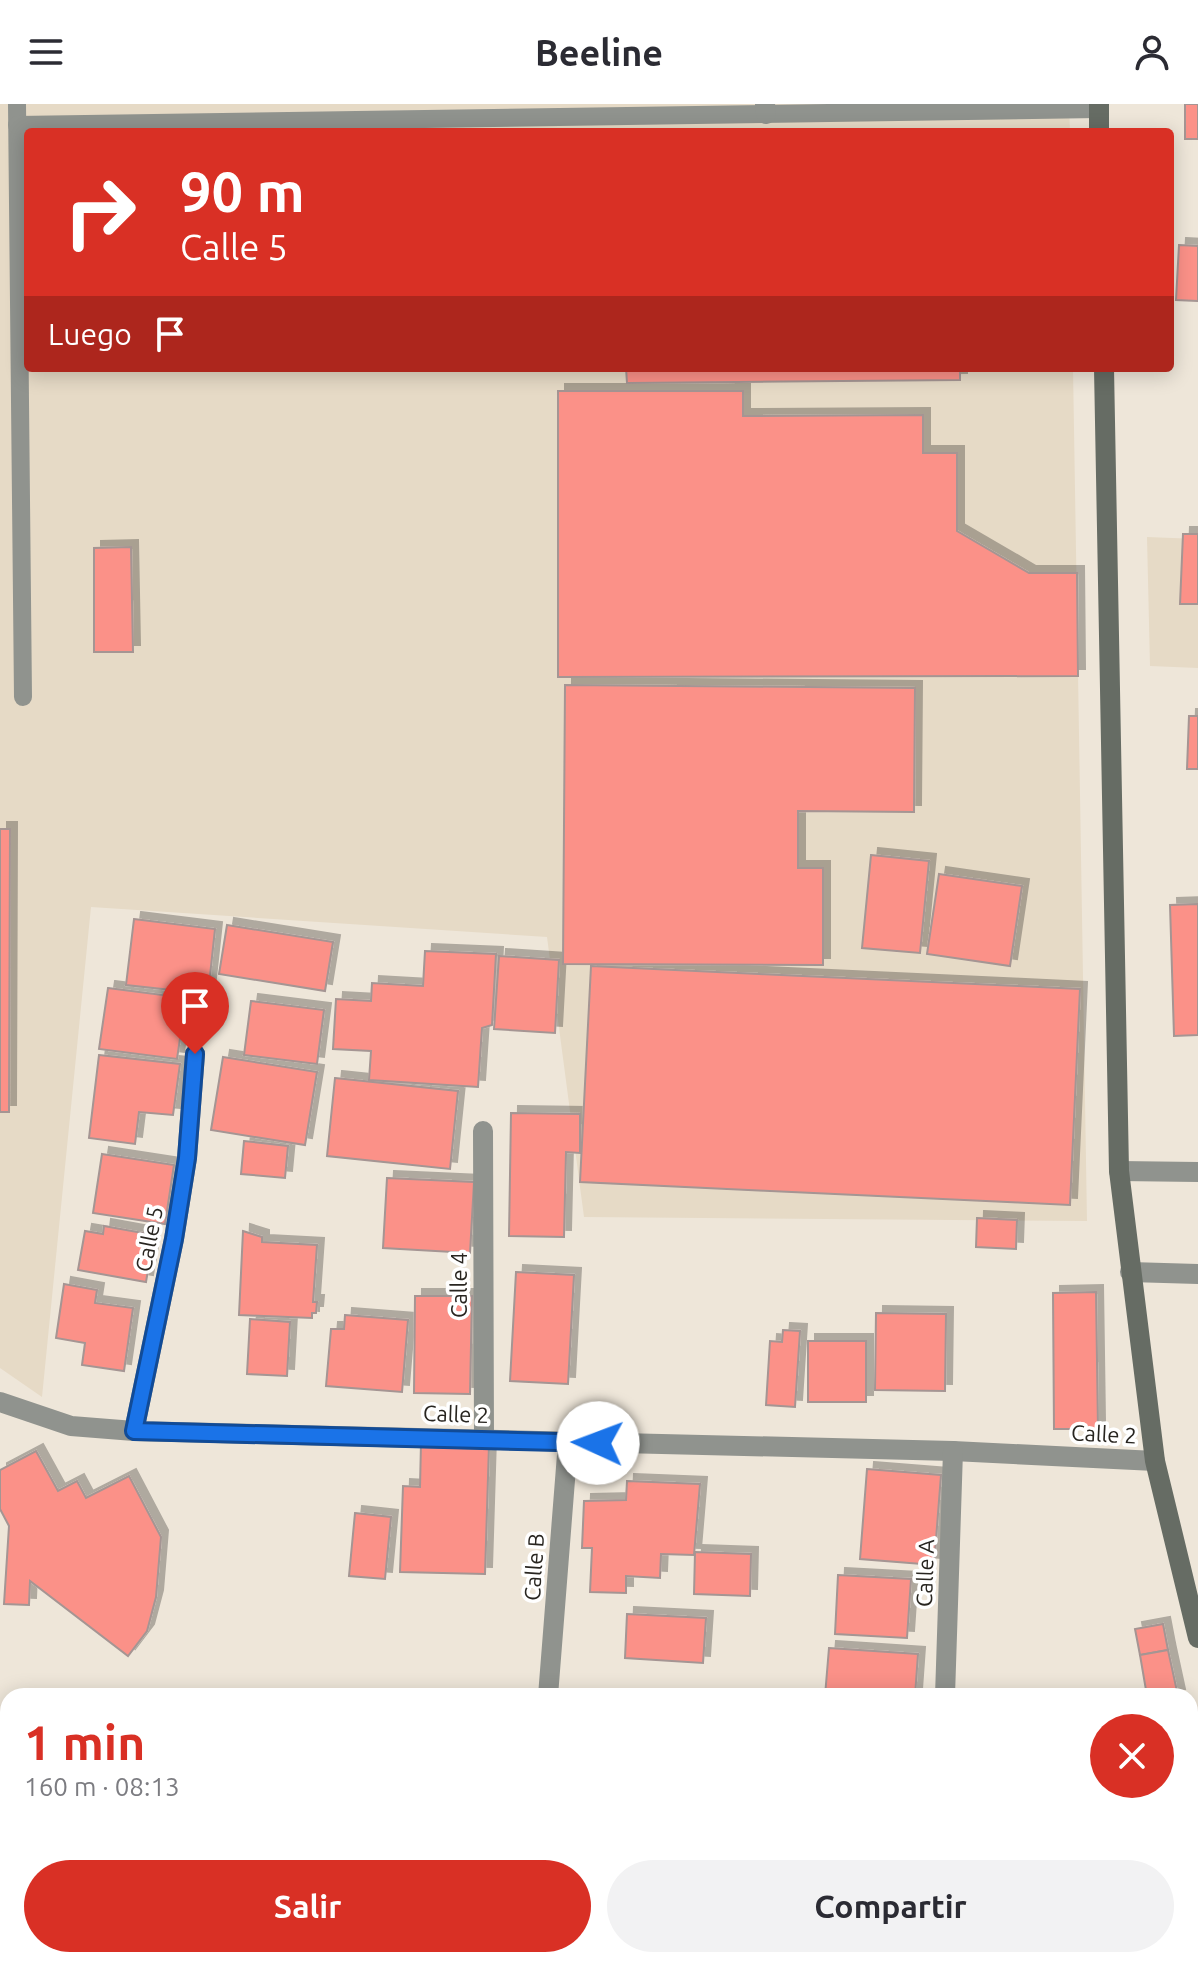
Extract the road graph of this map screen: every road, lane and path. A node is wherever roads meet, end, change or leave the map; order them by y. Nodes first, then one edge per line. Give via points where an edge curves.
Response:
1 (17, 104) edge
2 (1099, 106) edge
3 (766, 109) edge
4 (17, 125) junction
5 (1099, 128) edge
6 (1104, 372) edge
7 (23, 697) dead end
8 (195, 1054) dead end
9 (483, 1131) dead end
10 (1119, 1171) junction
11 (1198, 1172) edge
12 (1130, 1272) junction
13 (1198, 1274) edge
14 (0, 1402) edge
15 (134, 1431) junction
16 (484, 1438) junction
17 (568, 1442) junction
18 (953, 1451) junction
19 (1155, 1461) junction
20 (1198, 1638) edge
21 (549, 1688) edge
22 (945, 1688) edge

1 - 4 lane
2 - 3 lane
2 - 5 street
3 - 4 lane
4 - 7 lane
6 - 10 street
8 - 15 street, Calle 5 via 174,1239
9 - 16 street, Calle 4
10 - 11 street
10 - 12 street
12 - 13 street
12 - 19 street
14 - 15 street, Calle 2 via 71,1426
15 - 16 street, Calle 2
16 - 17 street, Calle 2
17 - 18 street, Calle 2
17 - 21 street, Calle B
18 - 19 street, Calle 2
18 - 22 street, Calle A
19 - 20 street

